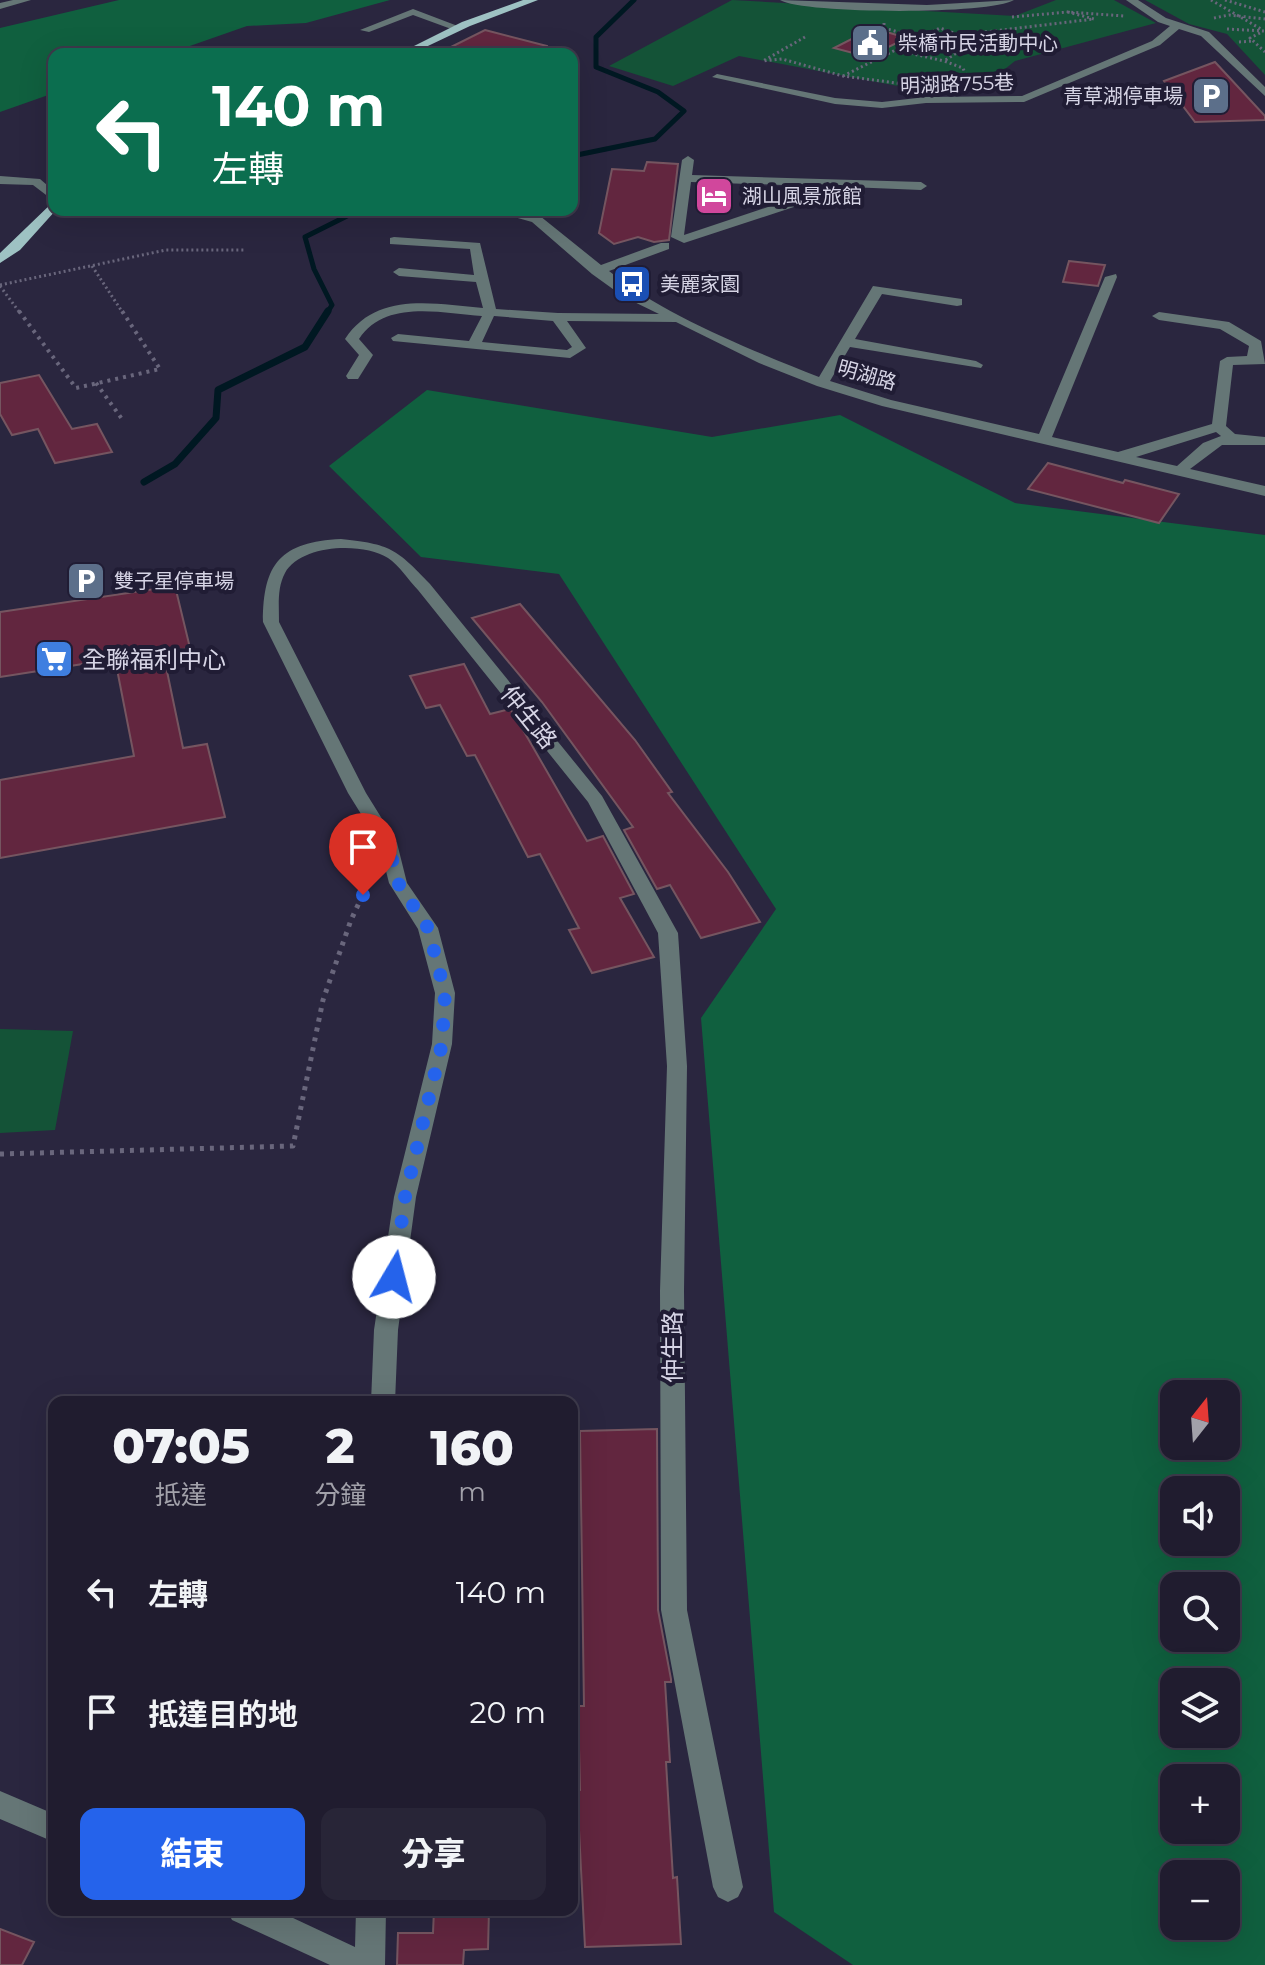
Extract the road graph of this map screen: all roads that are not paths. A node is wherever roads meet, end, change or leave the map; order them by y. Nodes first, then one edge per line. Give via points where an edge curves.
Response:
1 (26, 0) edge
2 (533, 0) edge
3 (785, 0) edge
4 (1009, 0) edge
5 (1131, 0) edge
6 (0, 6) edge
7 (1178, 25) junction
8 (458, 28) junction
9 (365, 30) dead end
10 (416, 48) edge
11 (717, 77) dead end
12 (1265, 93) edge
13 (688, 160) dead end
14 (685, 178) junction
15 (0, 180) edge
16 (821, 183) junction
17 (921, 186) dead end
18 (48, 192) edge
19 (48, 210) edge
20 (523, 216) edge
21 (394, 241) dead end
22 (665, 246) dead end
23 (0, 259) edge
24 (597, 271) junction
25 (399, 272) dead end
26 (1111, 277) dead end
27 (481, 279) junction
28 (957, 302) dead end
29 (490, 312) junction
30 (1159, 316) dead end
31 (558, 317) junction
32 (681, 318) junction
33 (398, 338) dead end
34 (846, 342) junction
35 (474, 345) junction
36 (1259, 359) edge
37 (976, 365) dead end
38 (353, 376) dead end
39 (822, 383) junction
40 (1224, 432) junction
41 (1044, 440) junction
42 (1265, 441) edge
43 (1116, 457) junction
44 (1179, 472) junction
45 (1265, 491) edge
46 (383, 1396) edge
47 (0, 1805) edge
48 (48, 1825) edge
49 (728, 1887) dead end
50 (256, 1916) edge
51 (371, 1916) edge
52 (357, 1965) edge
53 (370, 1965) edge

1 - 6 street
2 - 8 main road
3 - 4 street via 944,7
5 - 7 street
7 - 11 street, 明湖路755巷 via 1156,43 1024,99 882,105
7 - 12 street via 1205,34
8 - 9 street via 413,12
8 - 10 main road
13 - 14 street
14 - 16 street
14 - 16 street via 680,238 808,198
15 - 18 street via 36,182
16 - 17 street
19 - 23 main road via 14,251
20 - 24 street, 明湖路 via 557,233
21 - 27 street via 476,246
22 - 24 street
24 - 32 street, 明湖路 via 629,294
25 - 27 street
26 - 41 street
27 - 29 street
28 - 34 street via 878,289
29 - 31 street
29 - 35 street
29 - 38 street via 404,306 362,324 352,339 366,355
30 - 36 street via 1224,325 1256,344
31 - 32 street
31 - 35 street via 577,340 579,348 570,354
32 - 39 street, 明湖路
33 - 35 street
34 - 37 street
34 - 39 street
36 - 40 street via 1227,361
39 - 41 street, 明湖路
40 - 42 street
40 - 43 street
40 - 44 street
41 - 43 street, 明湖路
43 - 44 street, 明湖路
44 - 45 street, 明湖路
46 - 49 street, 仲生路 via 386,1330 405,1197 442,1044 445,993 428,928 398,883 388,843 357,793 271,622 271,591 279,569 317,545 364,546 394,555 424,587 596,800 668,933 677,1066 674,1610
47 - 48 street
50 - 52 street
51 - 53 street

